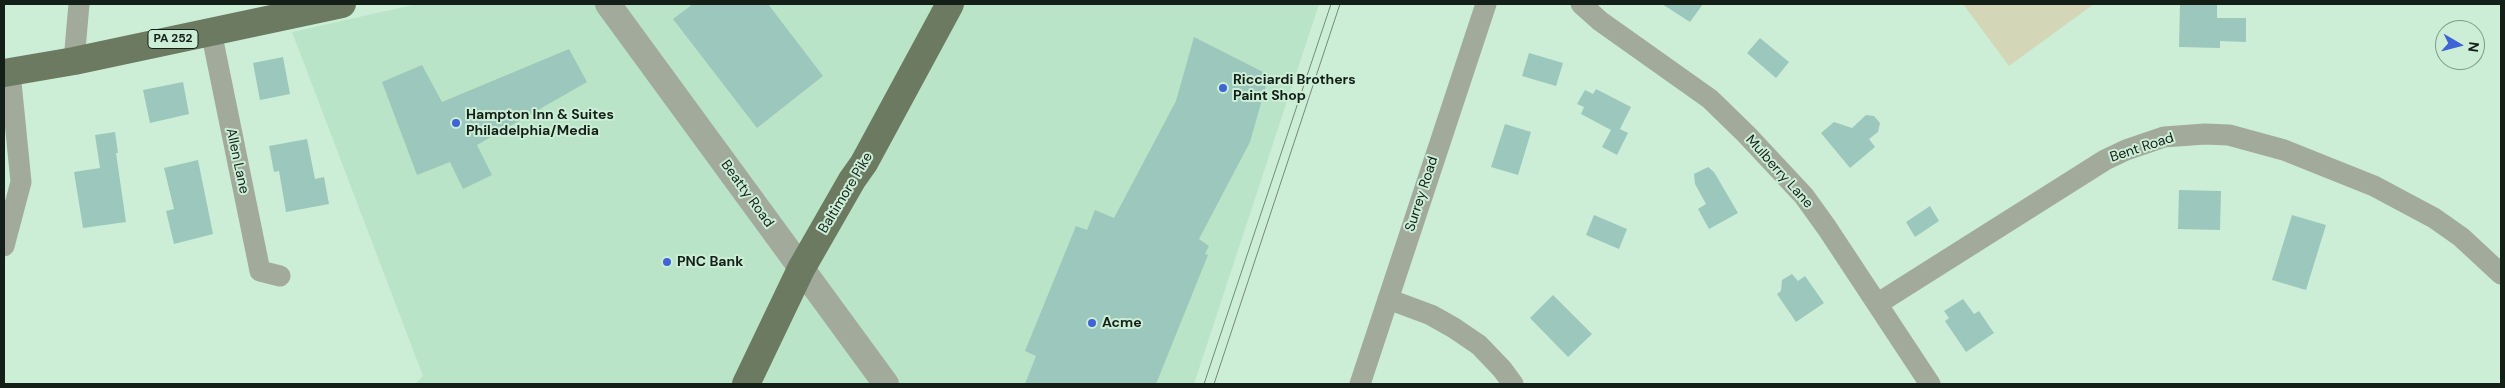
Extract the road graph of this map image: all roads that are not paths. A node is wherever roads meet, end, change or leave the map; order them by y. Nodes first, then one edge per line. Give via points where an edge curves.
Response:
1 (79, 4) edge
2 (342, 4) edge
3 (608, 4) edge
4 (950, 4) edge
5 (1486, 4) edge
6 (1581, 4) edge
7 (211, 31) junction
8 (74, 61) junction
9 (7, 73) edge
10 (4, 246) edge
11 (801, 269) junction
12 (2501, 274) edge
13 (280, 276) dead end
14 (1388, 299) junction
15 (1877, 304) junction
16 (746, 384) edge
17 (886, 384) edge
18 (1360, 384) edge
19 (1514, 384) edge
20 (1930, 384) edge

1 - 8 street
2 - 7 main road, PA 252
3 - 11 street, Beatty Road
4 - 11 main road, Baltimore Pike via 864,163
5 - 14 street, Surrey Road
6 - 15 street, Mulberry Lane via 1710,99 1746,134 1804,196
7 - 8 main road, PA 252
7 - 13 street, Allen Lane via 260,271
8 - 9 main road, PA 252
9 - 10 street via 21,182
11 - 16 main road, Baltimore Pike
11 - 17 street, Beatty Road
12 - 15 street, Bent Road via 2447,228 2374,186 2284,150 2229,136 2205,134 2164,137 2105,160
14 - 18 street, Surrey Road
14 - 19 street via 1431,315 1454,328 1479,345
15 - 20 street, Mulberry Lane

